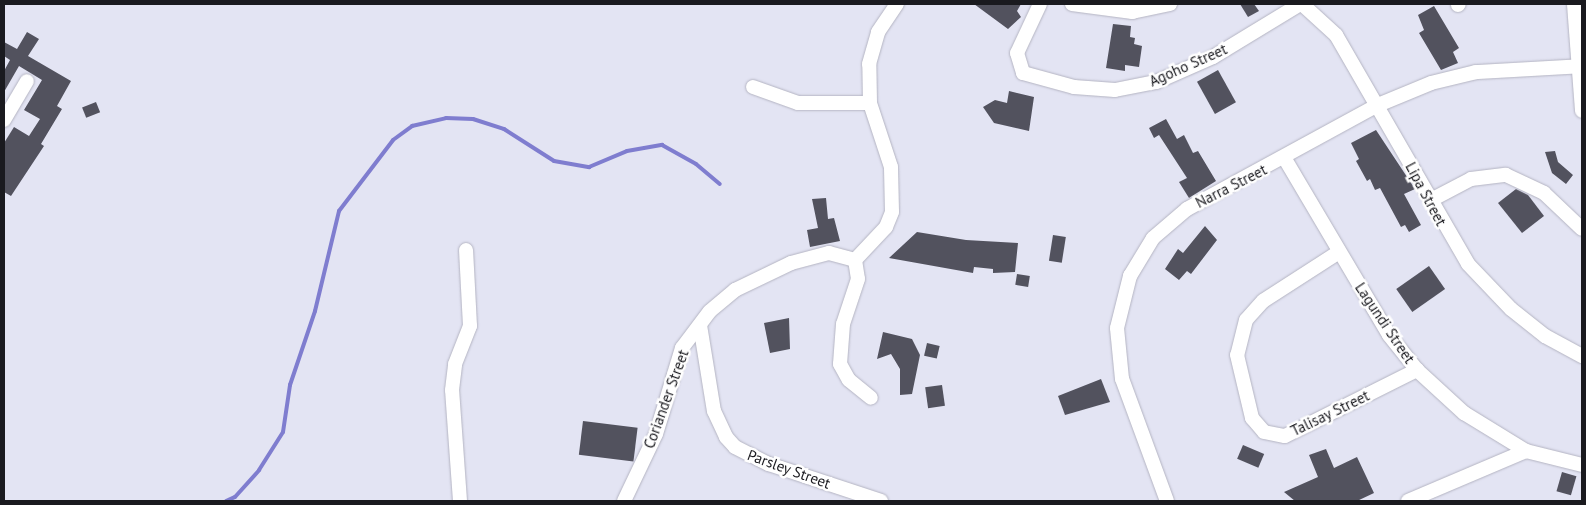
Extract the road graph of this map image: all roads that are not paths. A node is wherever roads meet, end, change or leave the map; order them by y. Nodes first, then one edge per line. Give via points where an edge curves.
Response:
1 (897, 4) edge
2 (1040, 4) edge
3 (1072, 4) edge
4 (1170, 4) edge
5 (1301, 4) edge
6 (1574, 4) edge
7 (1580, 66) edge
8 (27, 81) dead end
9 (753, 87) dead end
10 (870, 103) junction
11 (1378, 105) junction
12 (1582, 111) edge
13 (4, 120) edge
14 (1285, 159) junction
15 (1430, 200) junction
16 (1582, 230) edge
17 (466, 250) dead end
18 (1339, 252) junction
19 (855, 260) junction
20 (700, 325) junction
21 (1582, 356) edge
22 (1417, 370) junction
23 (871, 398) dead end
24 (1526, 451) junction
25 (1582, 465) edge
26 (460, 501) edge
27 (624, 501) edge
28 (881, 501) edge
29 (1167, 501) edge
30 (1408, 501) edge

1 - 10 street via 878,32 869,64
2 - 5 street, Agoho Street via 1017,52 1022,73 1074,87 1115,90 1156,82 1213,57
3 - 4 street via 1132,12
5 - 11 street, Lipa Street via 1336,35
6 - 7 street
7 - 11 street, Narra Street via 1476,72 1431,83
7 - 12 street
8 - 13 street
9 - 10 street via 798,103
10 - 19 street via 891,167 895,195 886,227
11 - 14 street, Narra Street
11 - 15 street, Lipa Street
14 - 18 street, Lagundi Street
14 - 29 street, Narra Street via 1187,209 1153,238 1130,276 1117,328 1122,379
15 - 16 street via 1471,179 1506,175 1544,193
15 - 21 street, Lipa Street via 1468,264 1511,308 1545,336
17 - 26 street via 470,326 455,364 452,390
18 - 22 street, Lagundi Street via 1389,334
18 - 22 street, Talisay Street via 1263,302 1246,320 1237,355 1252,418 1264,432 1285,436
19 - 20 street, Coriander Street via 829,253 766,272 735,290
19 - 23 street via 858,279 843,324 840,364 849,380
20 - 27 street, Coriander Street via 682,348 656,434
20 - 28 street, Parsley Street via 714,411 726,437 735,447 769,464
22 - 24 street, Lagundi Street via 1464,413
24 - 25 street, Lagundi Street
24 - 30 street

